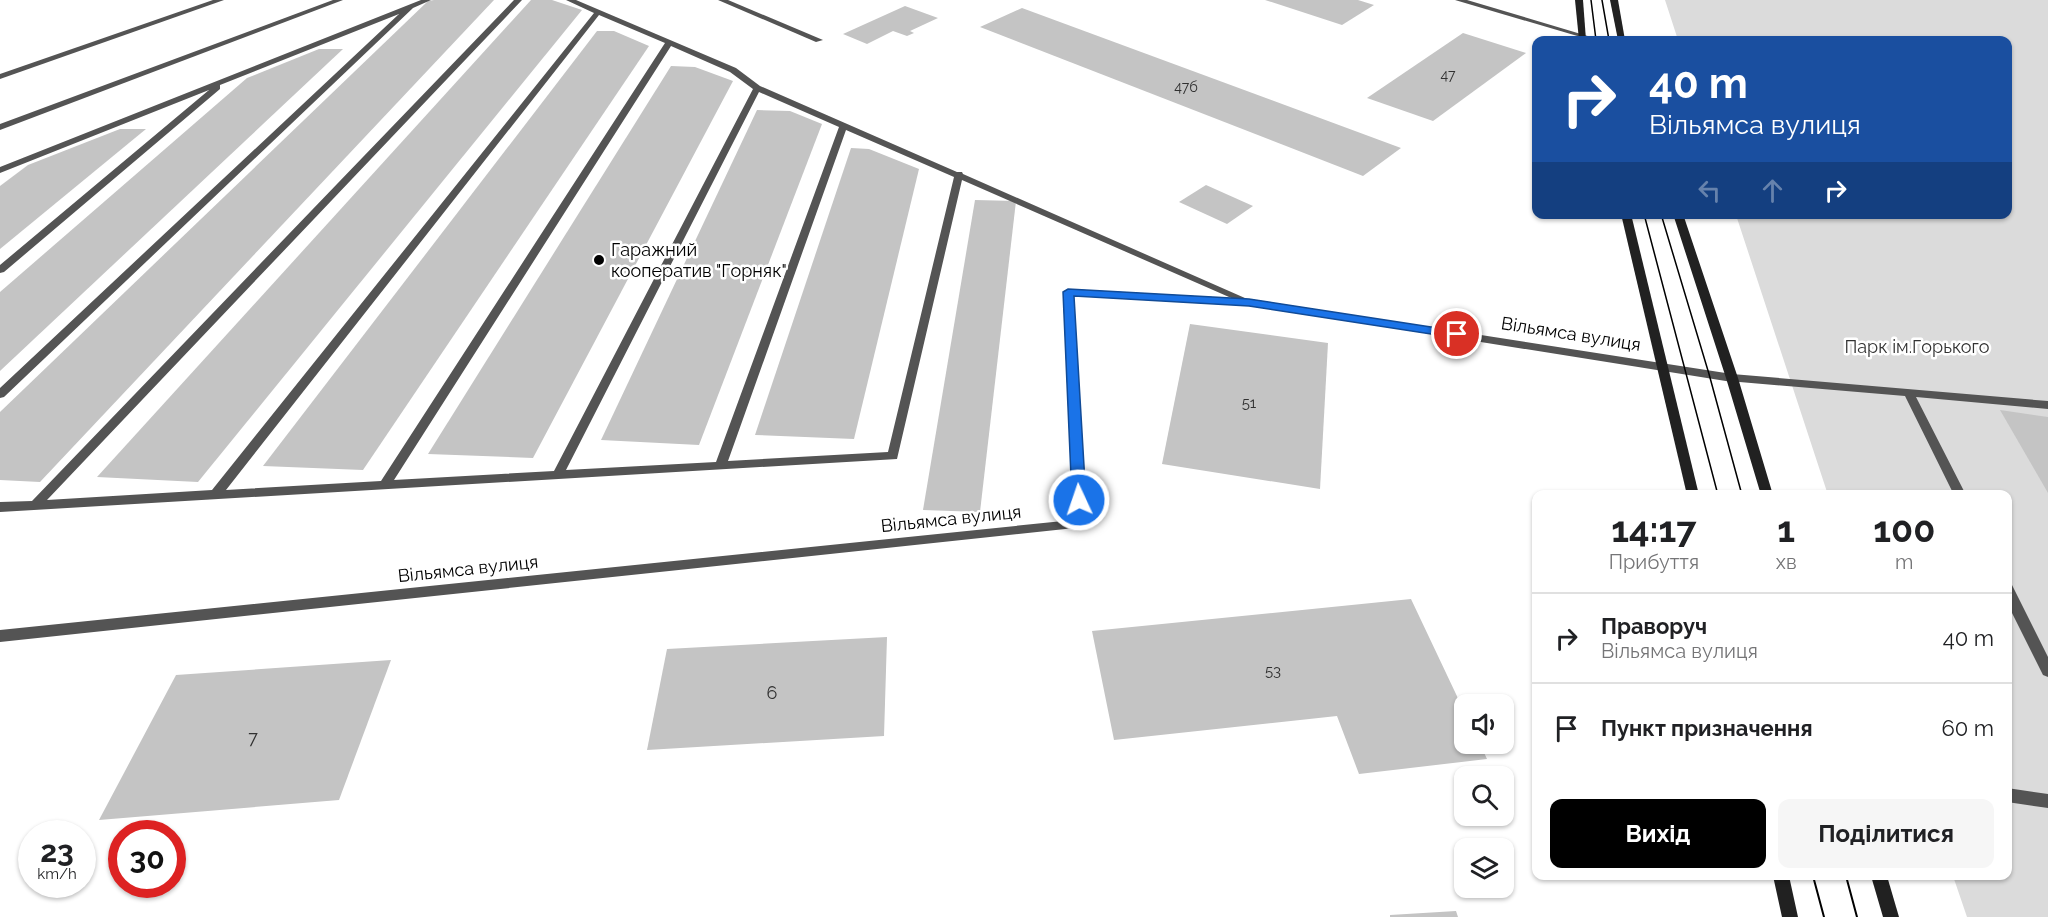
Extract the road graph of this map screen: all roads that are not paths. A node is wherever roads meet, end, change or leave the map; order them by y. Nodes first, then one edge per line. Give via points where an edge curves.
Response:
1 (220, 0) edge
2 (339, 0) edge
3 (426, 0) edge
4 (518, 0) edge
5 (570, 0) edge
6 (722, 0) edge
7 (1459, 0) edge
8 (1579, 0) edge
9 (1614, 0) edge
10 (410, 7) junction
11 (598, 12) junction
12 (1576, 36) edge
13 (1582, 36) edge
14 (1621, 36) edge
15 (819, 40) dead end
16 (669, 43) junction
17 (0, 77) edge
18 (224, 81) junction
19 (757, 88) junction
20 (844, 125) junction
21 (0, 127) edge
22 (0, 172) edge
23 (959, 174) junction
24 (1627, 219) edge
25 (1680, 219) edge
26 (0, 270) edge
27 (1249, 302) junction
28 (1664, 367) junction
29 (1732, 378) junction
30 (1908, 392) junction
31 (0, 394) edge
32 (2048, 405) edge
33 (721, 465) junction
34 (558, 475) junction
35 (385, 485) junction
36 (1692, 490) edge
37 (1766, 490) edge
38 (1957, 490) edge
39 (215, 495) junction
40 (35, 505) junction
41 (0, 507) edge
42 (2012, 599) edge
43 (0, 636) edge
44 (2048, 671) edge
45 (2012, 796) edge
46 (2048, 801) edge
47 (1782, 880) edge
48 (1880, 880) edge
49 (1790, 917) edge
50 (1891, 917) edge

1 - 17 street
2 - 21 street
3 - 10 street
4 - 40 street
5 - 11 street
6 - 15 street
7 - 12 street
8 - 13 main road
9 - 14 main road
10 - 18 street
10 - 31 street
11 - 16 street
11 - 39 street
16 - 19 street via 733,70
16 - 35 street
18 - 22 street
18 - 26 street
19 - 20 street
19 - 34 street
20 - 23 street
20 - 33 street
23 - 27 street
23 - 33 street via 893,456
24 - 28 main road
25 - 29 main road
27 - 28 street, Вільямса вулиця
27 - 43 street, Вільямса вулиця via 1068,292 1080,524
28 - 29 street, Вільямса вулиця
28 - 36 main road
29 - 30 street, Вільямса вулиця
29 - 37 main road
30 - 32 street, Вільямса вулиця
30 - 38 street
33 - 34 street
34 - 35 street
35 - 39 street
39 - 40 street
40 - 41 street
42 - 44 street
45 - 46 street
47 - 49 main road
48 - 50 main road

